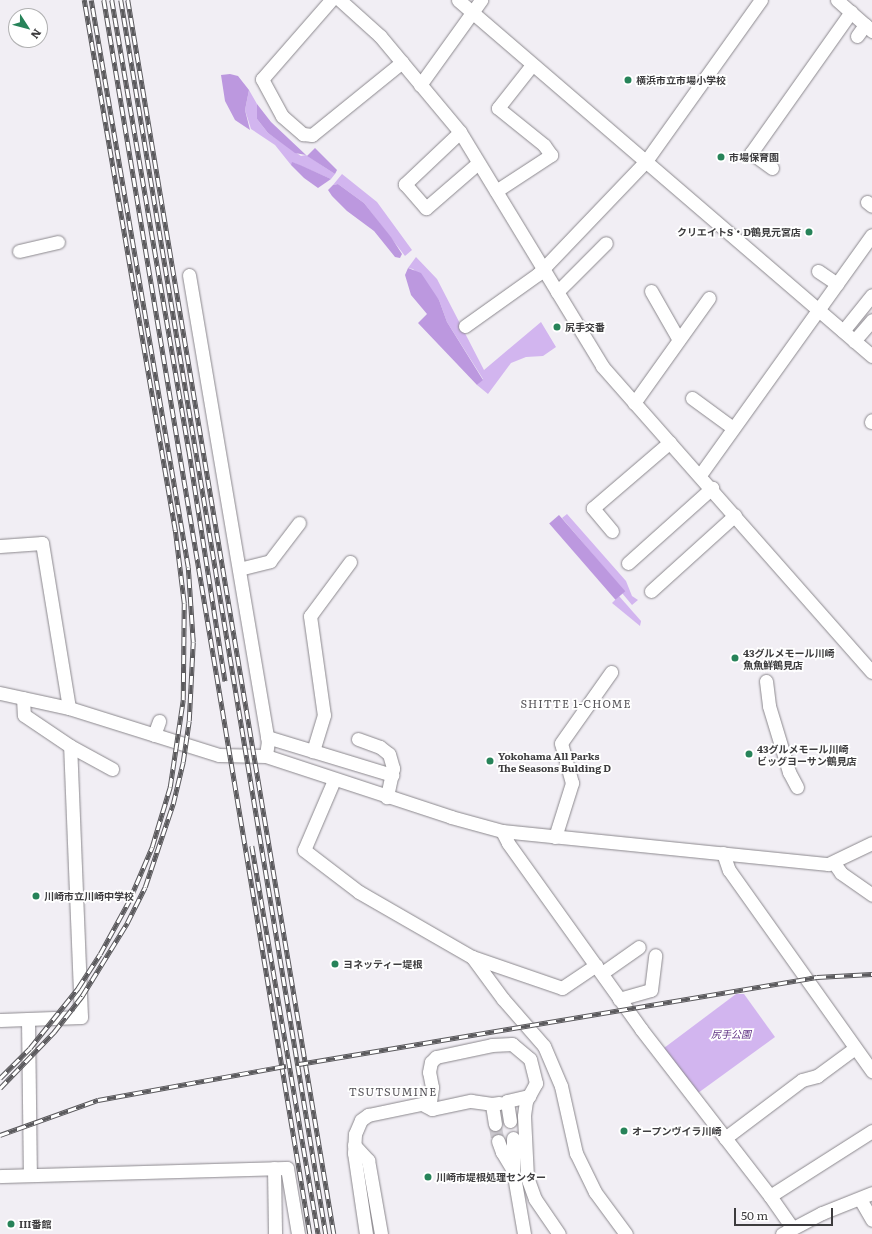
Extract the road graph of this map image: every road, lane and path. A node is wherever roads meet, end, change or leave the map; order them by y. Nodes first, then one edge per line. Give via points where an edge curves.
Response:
1 (331, 0) edge
2 (340, 0) edge
3 (458, 0) edge
4 (481, 0) edge
5 (761, 0) edge
6 (837, 0) edge
7 (851, 12) junction
8 (472, 13) junction
9 (869, 28) edge
10 (857, 36) dead end
11 (402, 62) junction
12 (532, 65) junction
13 (420, 85) junction
14 (460, 132) junction
15 (646, 160) junction
16 (478, 163) junction
17 (772, 168) dead end
18 (496, 191) junction
19 (872, 235) edge
20 (58, 242) dead end
21 (606, 243) dead end
22 (19, 251) dead end
23 (543, 267) junction
24 (818, 271) dead end
25 (189, 275) dead end
26 (837, 284) junction
27 (651, 291) dead end
28 (557, 292) junction
29 (872, 295) edge
30 (709, 298) dead end
31 (818, 310) junction
32 (872, 320) edge
33 (465, 326) dead end
34 (843, 331) junction
35 (678, 340) junction
36 (854, 341) junction
37 (872, 356) edge
38 (692, 398) dead end
39 (634, 403) junction
40 (733, 428) junction
41 (670, 442) junction
42 (700, 475) junction
43 (712, 488) junction
44 (735, 515) junction
45 (299, 523) dead end
46 (612, 531) dead end
47 (0, 546) edge
48 (350, 562) dead end
49 (628, 563) dead end
50 (239, 569) junction
51 (650, 591) dead end
52 (611, 672) dead end
53 (872, 672) edge
54 (766, 681) dead end
55 (0, 693) edge
56 (23, 698) junction
57 (69, 708) junction
58 (159, 721) dead end
59 (154, 735) junction
60 (267, 737) junction
61 (358, 739) dead end
62 (70, 746) junction
63 (312, 751) junction
64 (266, 756) junction
65 (112, 769) dead end
66 (392, 775) junction
67 (334, 780) junction
68 (797, 787) dead end
69 (387, 797) junction
70 (502, 832) junction
71 (555, 837) junction
72 (872, 843) edge
73 (722, 853) junction
74 (834, 863) junction
75 (872, 895) edge
76 (639, 947) dead end
77 (655, 955) dead end
78 (472, 957) junction
79 (599, 969) junction
80 (619, 999) junction
81 (28, 1019) junction
82 (0, 1020) edge
83 (855, 1048) junction
84 (872, 1071) edge
85 (529, 1096) junction
86 (507, 1101) junction
87 (492, 1104) junction
88 (424, 1105) junction
89 (510, 1121) tunnel mouth
90 (495, 1124) tunnel mouth
91 (872, 1131) edge
92 (513, 1138) tunnel mouth
93 (725, 1138) junction
94 (498, 1140) tunnel mouth
95 (354, 1145) junction
96 (281, 1168) junction
97 (513, 1170) junction
98 (30, 1175) junction
99 (0, 1176) edge
100 (770, 1196) junction
101 (866, 1196) edge
102 (535, 1199) junction
103 (520, 1202) junction
104 (872, 1220) edge
105 (787, 1232) edge
106 (275, 1234) edge
107 (298, 1234) edge
108 (366, 1234) edge
109 (381, 1234) edge
110 (524, 1234) edge
111 (559, 1234) edge
112 (626, 1234) edge

1 - 11 street via 262,79 282,116 303,134 312,135
2 - 11 street via 380,36
3 - 8 street
4 - 8 street
5 - 15 street
6 - 7 street
7 - 9 street
7 - 17 street via 751,153
8 - 12 street
8 - 13 street
9 - 10 street
11 - 13 street
12 - 15 street
12 - 18 street via 498,108 544,145 551,154
13 - 14 street
14 - 16 street
14 - 16 street via 405,184 426,208
15 - 23 street
15 - 31 street
16 - 18 street
18 - 23 street
19 - 26 street
20 - 22 street
21 - 28 street
23 - 28 street
23 - 33 street via 538,274
24 - 26 street
25 - 50 street
26 - 31 street
27 - 35 street
28 - 39 street via 602,366
29 - 34 street
30 - 35 street
31 - 34 street
31 - 40 street
32 - 36 street
34 - 36 street
35 - 39 street
36 - 37 street
38 - 40 street
39 - 41 street
40 - 42 street
41 - 42 street
41 - 46 street via 593,508
42 - 43 street
43 - 44 street
43 - 49 street
44 - 51 street
44 - 53 street
45 - 50 street via 270,561
47 - 57 street via 42,543
48 - 63 street via 310,616 324,715
50 - 60 street
52 - 71 street via 561,743 572,782
54 - 68 street via 769,706 789,772
55 - 56 street
56 - 57 street
56 - 62 street via 24,715
57 - 59 street
58 - 59 street
59 - 64 street via 219,755
60 - 63 street
60 - 64 street
61 - 66 street via 380,747 390,754
62 - 65 street
62 - 81 street via 81,1017
63 - 66 street
64 - 67 street
66 - 69 street
67 - 69 street
67 - 78 street via 304,850 359,892
69 - 70 street
70 - 71 street
70 - 79 street
71 - 73 street
72 - 74 street
73 - 74 street
73 - 83 street via 729,870
74 - 75 street via 841,873
76 - 79 street
77 - 80 street via 651,990
78 - 79 street via 562,988
78 - 112 street via 503,999 544,1046 561,1086 576,1154 595,1192
79 - 80 street
80 - 93 street
81 - 82 street
81 - 98 street
83 - 84 street
83 - 93 street via 817,1076 802,1080
85 - 86 street
85 - 88 street via 536,1083 530,1058 512,1044 492,1045 436,1056 431,1062 429,1072 432,1087 430,1102
85 - 102 street via 524,1116 524,1150 527,1177
86 - 87 street
86 - 89 street
87 - 88 street via 471,1101 432,1109
87 - 90 street
88 - 95 street via 368,1115 361,1120 355,1134
91 - 100 street
92 - 97 street
93 - 100 street
94 - 97 street
95 - 108 street via 356,1181
95 - 109 street via 368,1160
96 - 98 street
96 - 106 street
96 - 107 street
97 - 103 street
98 - 99 street
100 - 105 street
101 - 104 street
101 - 105 street
102 - 103 street
102 - 111 street
103 - 110 street

